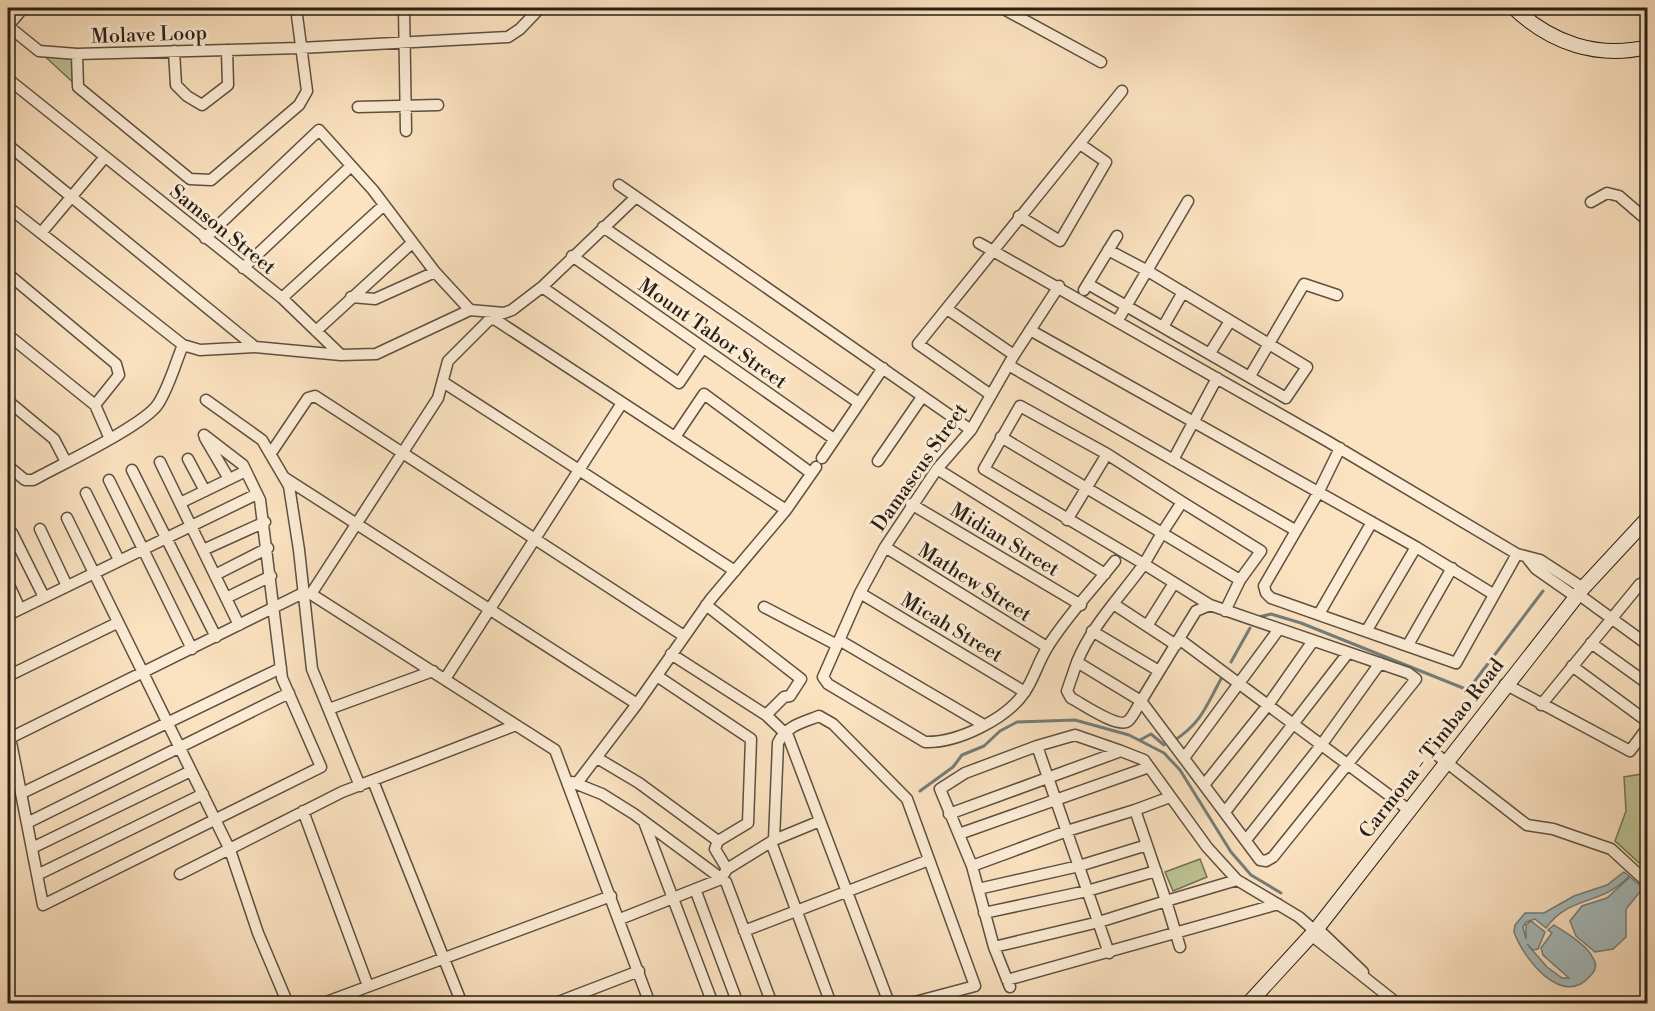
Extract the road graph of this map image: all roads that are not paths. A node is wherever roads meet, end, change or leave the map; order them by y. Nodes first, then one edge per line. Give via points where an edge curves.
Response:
1 (23, 8) edge
2 (296, 8) edge
3 (404, 8) edge
4 (540, 8) edge
5 (1002, 8) edge
6 (1514, 8) edge
7 (8, 26) edge
8 (404, 44) junction
9 (1647, 47) edge
10 (300, 48) junction
11 (227, 50) junction
12 (174, 51) junction
13 (77, 54) junction
14 (1101, 62) dead end
15 (8, 79) edge
16 (1122, 91) dead end
17 (404, 105) junction
18 (438, 105) dead end
19 (358, 107) dead end
20 (406, 131) dead end
21 (1080, 144) junction
22 (8, 145) edge
23 (105, 157) junction
24 (350, 167) junction
25 (619, 185) dead end
26 (74, 196) junction
27 (636, 197) junction
28 (1188, 201) dead end
29 (1591, 202) dead end
30 (384, 205) junction
31 (8, 207) edge
32 (1019, 216) junction
33 (1647, 221) edge
34 (603, 227) junction
35 (41, 233) junction
36 (1117, 236) dead end
37 (205, 238) junction
38 (412, 243) junction
39 (979, 243) dead end
40 (1108, 250) junction
41 (990, 251) junction
42 (572, 256) junction
43 (243, 268) junction
44 (1146, 270) junction
45 (435, 272) junction
46 (8, 274) edge
47 (1088, 284) junction
48 (1059, 286) junction
49 (542, 287) junction
50 (1183, 292) junction
51 (1337, 295) dead end
52 (351, 297) junction
53 (282, 298) junction
54 (1079, 298) junction
55 (1126, 306) junction
56 (947, 309) junction
57 (470, 310) junction
58 (1118, 320) junction
59 (1230, 321) junction
60 (1163, 327) junction
61 (1030, 330) junction
62 (316, 332) junction
63 (8, 335) edge
64 (183, 345) junction
65 (1271, 345) junction
66 (255, 347) junction
67 (702, 349) junction
68 (1210, 353) junction
69 (341, 355) junction
70 (1012, 360) junction
71 (883, 368) junction
72 (1250, 376) junction
73 (1217, 378) junction
74 (443, 382) junction
75 (991, 395) junction
76 (922, 397) junction
77 (206, 400) dead end
78 (8, 401) edge
79 (622, 403) junction
80 (859, 403) junction
81 (95, 405) junction
82 (1194, 422) junction
83 (971, 430) junction
84 (675, 437) junction
85 (1001, 437) junction
86 (110, 439) junction
87 (834, 439) junction
88 (1340, 448) junction
89 (271, 453) junction
90 (402, 454) junction
91 (1107, 454) junction
92 (188, 459) dead end
93 (1173, 459) junction
94 (878, 461) dead end
95 (66, 462) junction
96 (160, 462) dead end
97 (8, 466) edge
98 (816, 466) junction
99 (937, 469) junction
100 (132, 470) dead end
101 (246, 471) junction
102 (578, 471) junction
103 (285, 478) junction
104 (109, 480) dead end
105 (229, 480) junction
106 (1085, 490) junction
107 (205, 491) junction
108 (86, 493) dead end
109 (1318, 493) junction
110 (257, 494) junction
111 (1182, 502) junction
112 (180, 503) junction
113 (911, 504) junction
114 (786, 510) junction
115 (67, 518) dead end
116 (1647, 518) edge
117 (1067, 520) junction
118 (265, 522) junction
119 (1372, 522) junction
120 (357, 523) junction
121 (191, 524) junction
122 (40, 529) dead end
123 (1295, 530) junction
124 (12, 533) dead end
125 (1162, 533) junction
126 (166, 537) junction
127 (534, 539) junction
128 (885, 547) junction
129 (1416, 547) junction
130 (268, 548) junction
131 (142, 549) junction
132 (203, 550) junction
133 (1517, 554) junction
134 (119, 560) junction
135 (1114, 561) dead end
136 (1144, 564) junction
137 (1452, 568) junction
138 (735, 571) junction
139 (93, 573) junction
140 (215, 574) junction
141 (1105, 574) junction
142 (271, 576) junction
143 (1240, 580) junction
144 (1647, 582) edge
145 (8, 583) edge
146 (1174, 583) junction
147 (67, 586) junction
148 (307, 593) junction
149 (860, 593) junction
150 (1579, 593) junction
151 (1493, 594) junction
152 (44, 597) junction
153 (226, 598) junction
154 (706, 605) junction
155 (1081, 605) junction
156 (1115, 605) junction
157 (1210, 606) junction
158 (275, 607) junction
159 (764, 607) dead end
160 (20, 609) junction
161 (490, 609) junction
162 (1225, 611) junction
163 (1319, 614) junction
164 (8, 615) edge
165 (1611, 618) junction
166 (117, 623) junction
167 (239, 625) junction
168 (1147, 626) junction
169 (1279, 629) junction
170 (1367, 630) junction
171 (1092, 631) junction
172 (684, 636) junction
173 (216, 637) junction
174 (1313, 641) junction
175 (838, 642) junction
176 (1177, 642) junction
177 (1591, 643) junction
178 (1408, 645) junction
179 (1647, 645) edge
180 (1047, 647) junction
181 (192, 649) junction
182 (1348, 652) junction
183 (671, 654) junction
184 (1077, 662) junction
185 (1380, 663) junction
186 (1572, 666) junction
187 (281, 668) junction
188 (433, 670) junction
189 (1160, 671) junction
190 (143, 674) junction
191 (8, 676) edge
192 (657, 676) junction
193 (445, 679) junction
194 (1238, 684) junction
195 (1505, 684) junction
196 (1647, 684) edge
197 (1025, 692) junction
198 (289, 693) junction
199 (1141, 701) junction
200 (637, 704) junction
201 (1268, 705) junction
202 (1541, 705) junction
203 (329, 710) junction
204 (766, 715) junction
205 (167, 722) junction
206 (1647, 722) edge
207 (1293, 724) junction
208 (516, 725) junction
209 (984, 725) junction
210 (1647, 727) edge
211 (9, 732) edge
212 (785, 732) junction
213 (1322, 744) junction
214 (1037, 746) junction
215 (179, 747) junction
216 (1121, 751) junction
217 (597, 758) junction
218 (1184, 758) junction
219 (1441, 758) junction
220 (1348, 762) junction
221 (1149, 767) junction
222 (191, 771) junction
223 (1048, 777) junction
224 (374, 781) junction
225 (572, 782) junction
226 (1204, 785) junction
227 (360, 786) junction
228 (21, 794) junction
229 (203, 794) junction
230 (1170, 797) junction
231 (1056, 799) junction
232 (1135, 810) junction
233 (1409, 810) junction
234 (303, 811) junction
235 (1225, 812) junction
236 (949, 814) junction
237 (216, 820) junction
238 (643, 821) junction
239 (820, 822) junction
240 (27, 823) junction
241 (1066, 831) junction
242 (959, 834) junction
243 (1246, 840) junction
244 (718, 841) junction
245 (773, 841) junction
246 (1147, 845) junction
247 (32, 848) junction
248 (230, 850) junction
249 (929, 860) junction
250 (972, 866) junction
251 (1078, 866) junction
252 (727, 869) junction
253 (1156, 871) junction
254 (180, 874) dead end
255 (37, 875) junction
256 (720, 879) junction
257 (1237, 880) junction
258 (1647, 883) edge
259 (695, 889) junction
260 (978, 889) junction
261 (1087, 891) junction
262 (848, 892) junction
263 (611, 896) junction
264 (674, 897) junction
265 (1166, 901) junction
266 (1278, 904) junction
267 (797, 911) junction
268 (984, 913) junction
269 (620, 919) junction
270 (1099, 922) junction
271 (744, 931) junction
272 (1314, 931) junction
273 (1176, 934) junction
274 (994, 947) junction
275 (1180, 947) dead end
276 (1109, 953) junction
277 (445, 957) junction
278 (639, 971) junction
279 (368, 986) junction
280 (887, 1003) edge
281 (288, 1004) edge
282 (321, 1004) edge
283 (462, 1004) edge
284 (553, 1004) edge
285 (650, 1004) edge
286 (713, 1004) edge
287 (738, 1004) edge
288 (772, 1004) edge
289 (831, 1004) edge
290 (1248, 1004) edge
291 (1398, 1004) edge

1 - 7 street
2 - 10 street
3 - 8 street
4 - 8 street, Molave Loop via 508,37
5 - 14 street
6 - 9 main road via 1545,32 1578,47 1615,52
7 - 13 street, Molave Loop via 39,51
8 - 10 street, Molave Loop
8 - 17 street
10 - 11 street, Molave Loop
10 - 13 street via 307,91 299,105 211,180 190,179 78,87
11 - 12 street, Molave Loop
11 - 12 street via 228,85 202,105 176,85
12 - 13 street, Molave Loop
15 - 23 street, Samson Street
16 - 21 street
17 - 18 street
17 - 19 street
17 - 20 street
21 - 32 street
21 - 32 street via 1106,162 1060,240
22 - 26 street
23 - 26 street
23 - 37 street, Samson Street
24 - 30 street
24 - 37 street via 320,130
24 - 43 street
25 - 27 street
26 - 35 street
26 - 66 street
27 - 34 street
27 - 71 street
28 - 44 street
29 - 33 street via 1606,193 1619,196
30 - 38 street
30 - 53 street
31 - 35 street
32 - 41 street
34 - 42 street
34 - 80 street
35 - 64 street
36 - 40 street
37 - 43 street, Samson Street
38 - 45 street
38 - 52 street
39 - 41 street
40 - 44 street
40 - 47 street
41 - 48 street
41 - 56 street
42 - 49 street
42 - 67 street, Mount Tabor Street
43 - 53 street, Samson Street
44 - 50 street
44 - 55 street
45 - 52 street via 375,299
45 - 57 street
46 - 81 street via 116,364 119,375
47 - 54 street
47 - 55 street
48 - 54 street
48 - 61 street, Damascus Street
49 - 57 street via 504,313
49 - 67 street via 679,383
50 - 59 street
50 - 60 street
51 - 65 street via 1304,284
52 - 62 street
53 - 62 street, Samson Street
54 - 58 street
55 - 58 street
55 - 60 street
56 - 70 street
56 - 75 street via 918,344
57 - 69 street via 376,354
58 - 73 street
59 - 65 street
59 - 68 street
60 - 68 street
61 - 70 street, Damascus Street
61 - 82 street
62 - 69 street, Samson Street
63 - 81 street
64 - 66 street via 200,350
64 - 86 street via 158,405
65 - 72 street
65 - 72 street via 1307,367 1286,398
66 - 69 street
67 - 87 street, Mount Tabor Street
68 - 72 street
70 - 75 street, Damascus Street
70 - 93 street
71 - 76 street
71 - 80 street
73 - 82 street
73 - 88 street
74 - 79 street via 454,352 490,319
74 - 90 street via 438,398
74 - 102 street
75 - 83 street, Damascus Street
76 - 83 street
76 - 94 street
77 - 89 street via 262,440
78 - 95 street via 54,440
79 - 84 street
79 - 102 street
80 - 87 street
81 - 86 street
82 - 93 street
82 - 109 street
83 - 99 street, Damascus Street
84 - 98 street via 704,394
84 - 114 street
85 - 91 street via 1020,406
85 - 106 street
85 - 117 street via 984,469
86 - 95 street
87 - 98 street
88 - 109 street
88 - 133 street
89 - 90 street via 308,398 315,396
89 - 103 street
90 - 120 street
90 - 127 street
91 - 106 street
91 - 111 street
92 - 107 street
93 - 123 street
95 - 97 street via 33,480 25,480
96 - 112 street
98 - 114 street
99 - 113 street, Damascus Street
99 - 141 street
100 - 126 street
101 - 105 street
101 - 105 street via 225,449 204,435
101 - 110 street
102 - 127 street
102 - 138 street
103 - 120 street
103 - 148 street
104 - 131 street
105 - 107 street
106 - 117 street
106 - 125 street
107 - 112 street
108 - 134 street
109 - 119 street
109 - 123 street
110 - 118 street
110 - 121 street
111 - 125 street
111 - 143 street via 1261,551
112 - 121 street
113 - 128 street, Damascus Street
113 - 155 street, Midian Street
114 - 138 street
115 - 139 street
116 - 150 main road, Carmona - Timbao Road
117 - 136 street
118 - 130 street
118 - 132 street
119 - 129 street
119 - 163 street
120 - 148 street
120 - 161 street
121 - 126 street
121 - 132 street
122 - 147 street
123 - 163 street via 1264,586 1266,593
124 - 152 street
125 - 136 street
125 - 143 street
126 - 131 street
126 - 173 street
127 - 161 street
127 - 172 street
128 - 149 street, Damascus Street
128 - 180 street, Mathew Street
129 - 137 street
129 - 170 street
130 - 140 street
130 - 142 street
131 - 134 street
131 - 181 street
132 - 140 street
133 - 150 street via 1550,565
133 - 151 street
134 - 139 street
135 - 141 street
136 - 146 street
136 - 156 street
137 - 151 street
137 - 178 street
138 - 154 street
139 - 147 street
139 - 166 street
140 - 153 street
141 - 155 street
142 - 153 street
142 - 158 street
143 - 162 street
144 - 165 street via 1640,584
145 - 160 street
146 - 157 street
146 - 168 street
147 - 152 street
148 - 158 street
148 - 188 street
148 - 203 street via 312,669
149 - 175 street, Damascus Street
149 - 197 street, Micah Street
150 - 165 street
150 - 195 main road, Carmona - Timbao Road
151 - 178 street via 1456,663
152 - 160 street
153 - 167 street
154 - 172 street
154 - 204 street via 801,679 790,696
155 - 180 street
156 - 168 street
156 - 171 street
157 - 162 street
157 - 176 street via 1196,611
158 - 167 street
158 - 187 street
159 - 175 street
160 - 164 street
161 - 193 street
161 - 200 street
162 - 169 street
163 - 170 street
165 - 177 street
165 - 179 street
166 - 190 street
166 - 191 street
167 - 173 street
168 - 176 street
169 - 174 street
169 - 194 street
170 - 178 street
171 - 184 street
171 - 189 street
172 - 183 street
173 - 181 street
174 - 182 street
174 - 201 street
175 - 209 street
175 - 209 street, Damascus Street via 826,680 925,742 937,742
176 - 189 street
176 - 194 street
177 - 186 street
177 - 196 street
180 - 197 street
181 - 190 street
182 - 185 street
182 - 207 street
183 - 192 street
183 - 204 street
184 - 199 street
184 - 199 street via 1067,691 1071,698 1112,721 1124,723
185 - 213 street
185 - 220 street via 1416,679
186 - 202 street
186 - 206 street
187 - 198 street
187 - 205 street
188 - 193 street
188 - 203 street
189 - 199 street
190 - 205 street
190 - 211 street
192 - 200 street
192 - 244 street via 751,739 748,823
193 - 208 street
194 - 201 street
194 - 218 street
195 - 202 street
195 - 219 main road, Carmona - Timbao Road
197 - 209 street via 1012,708
198 - 215 street
198 - 237 street via 321,767
199 - 218 street
200 - 217 street
201 - 207 street
201 - 226 street
202 - 210 street via 1630,751
203 - 227 street
204 - 212 street
205 - 215 street
205 - 228 street
207 - 213 street
207 - 235 street
208 - 224 street
208 - 225 street via 555,750
211 - 228 street
212 - 239 street
212 - 245 street via 778,743
212 - 249 street via 819,716 834,724 907,799
213 - 220 street
213 - 243 street
214 - 216 street via 1075,735
214 - 223 street
214 - 236 street via 965,772 940,789
215 - 222 street
215 - 240 street
216 - 221 street via 1144,760
216 - 223 street
217 - 225 street
217 - 244 street via 639,783
218 - 226 street
219 - 233 main road, Carmona - Timbao Road
219 - 258 street via 1527,825 1553,829 1611,849
220 - 233 street
220 - 243 street via 1273,857 1260,860
221 - 230 street
221 - 231 street
222 - 229 street
222 - 247 street
223 - 231 street
223 - 236 street
224 - 227 street
224 - 277 street
225 - 238 street via 602,794
225 - 263 street
226 - 235 street
227 - 234 street
228 - 240 street
229 - 237 street
229 - 255 street
230 - 232 street
230 - 257 street
231 - 241 street
231 - 242 street
232 - 241 street
232 - 246 street
233 - 272 main road, Carmona - Timbao Road
234 - 248 street
234 - 279 street
235 - 243 street
236 - 242 street
237 - 248 street
237 - 255 street via 43,905
238 - 256 street
238 - 264 street
239 - 245 street
239 - 262 street
240 - 247 street
241 - 250 street
241 - 251 street
242 - 250 street
244 - 252 street via 715,849
245 - 252 street
245 - 267 street
246 - 251 street
246 - 253 street
247 - 255 street
248 - 254 street
248 - 281 street via 258,933
249 - 262 street
249 - 280 street via 975,986 915,1002
250 - 260 street
251 - 260 street
251 - 261 street
252 - 256 street
253 - 261 street
253 - 265 street
256 - 259 street
256 - 271 street via 726,882
257 - 265 street
257 - 266 street
259 - 264 street
259 - 287 street
260 - 268 street
261 - 268 street
261 - 270 street
262 - 267 street
262 - 280 street
263 - 269 street
263 - 277 street
264 - 269 street
264 - 286 street
265 - 270 street
265 - 273 street
266 - 272 street
266 - 273 street
267 - 271 street
267 - 289 street
268 - 274 street
269 - 278 street
270 - 274 street
270 - 276 street
271 - 288 street
272 - 290 main road, Carmona - Timbao Road
272 - 291 street via 1356,962 1366,977
273 - 275 street
273 - 276 street
274 - 276 street via 1008,983
277 - 279 street
277 - 283 street
278 - 284 street
278 - 285 street
279 - 282 street

